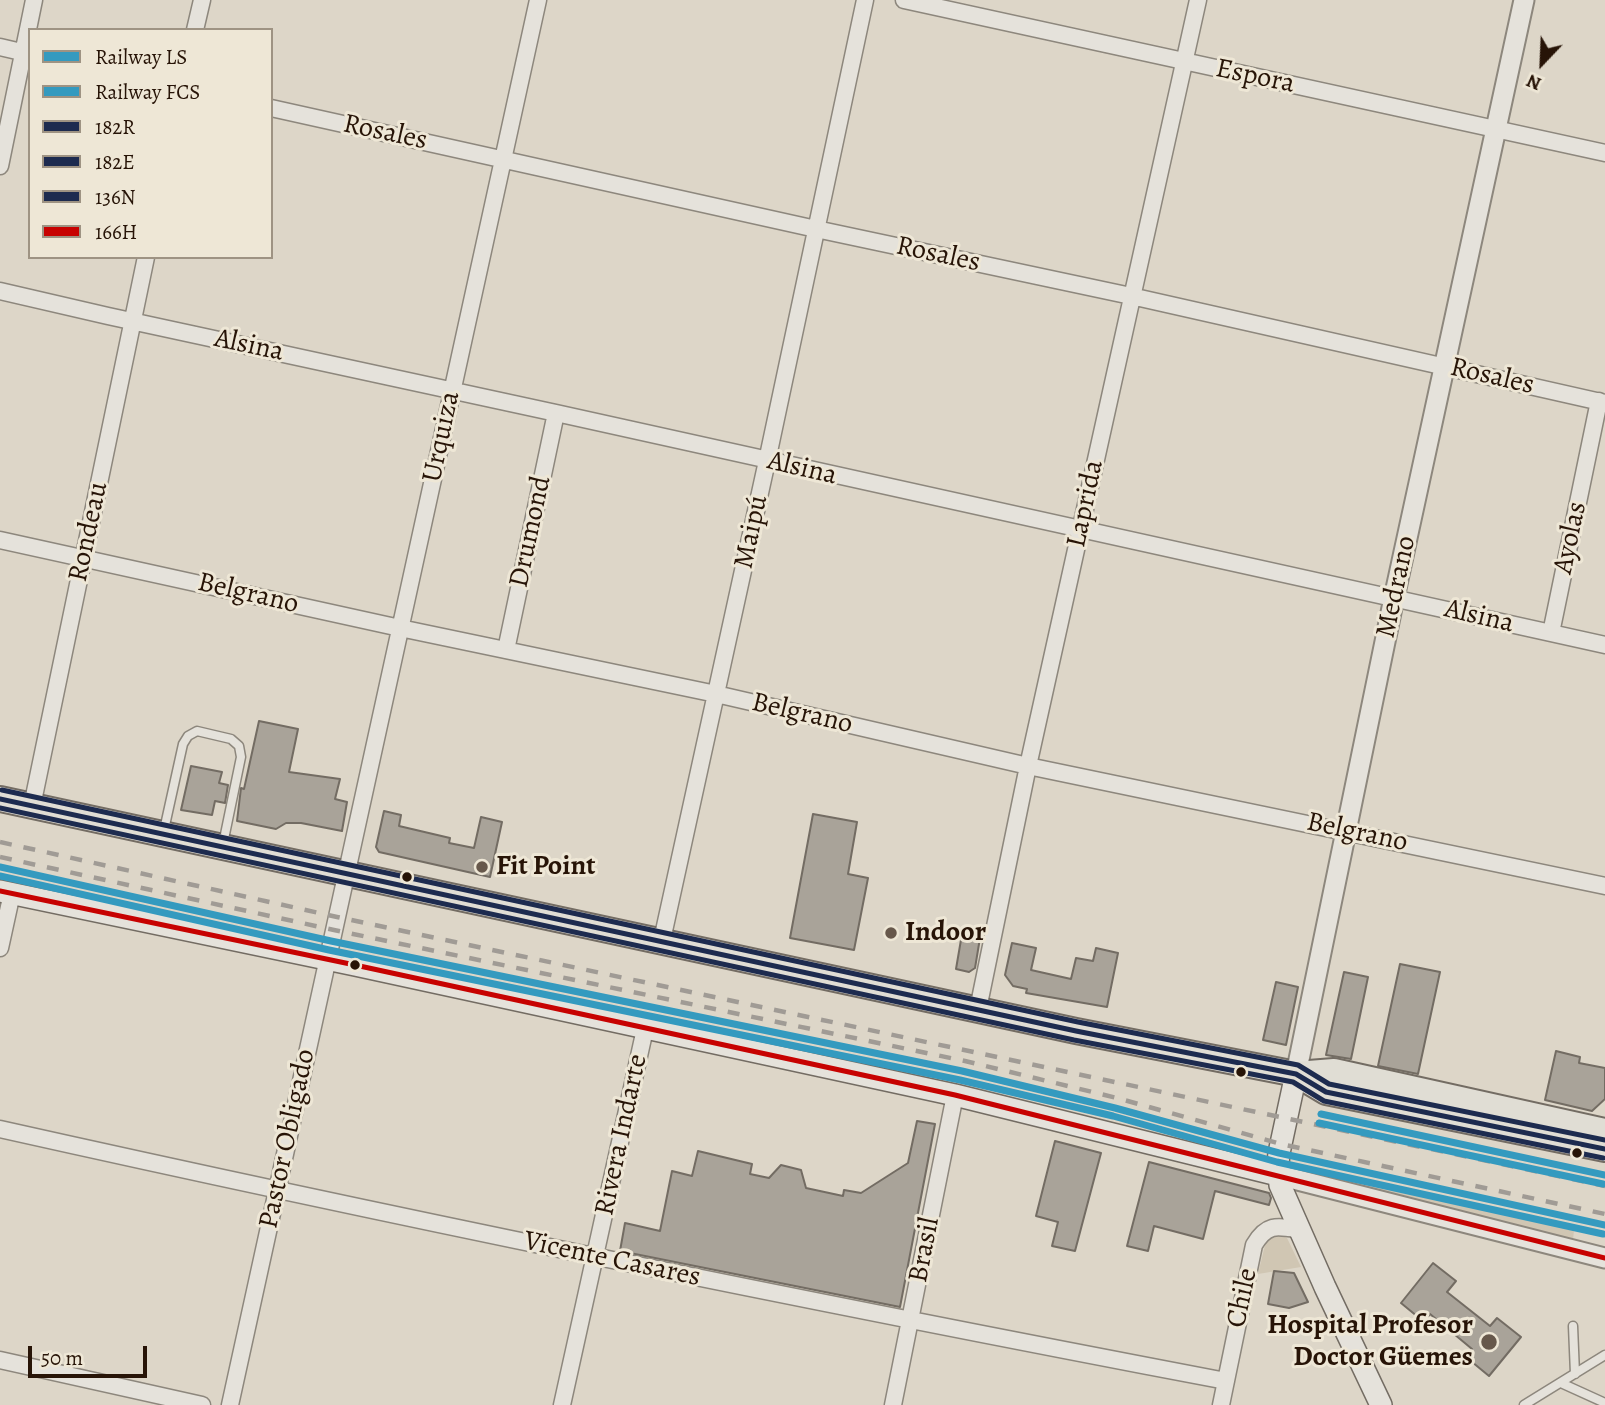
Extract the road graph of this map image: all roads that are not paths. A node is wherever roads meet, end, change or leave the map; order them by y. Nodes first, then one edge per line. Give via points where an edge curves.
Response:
1 (34, 0) edge
2 (202, 0) edge
3 (538, 0) edge
4 (865, 0) edge
5 (904, 0) edge
6 (1198, 0) edge
7 (1524, 0) edge
8 (30, 28) edge
9 (195, 28) edge
10 (0, 47) edge
11 (26, 53) edge
12 (1184, 62) junction
13 (273, 108) edge
14 (1496, 129) junction
15 (1605, 153) edge
16 (503, 159) junction
17 (0, 166) edge
18 (816, 229) junction
19 (146, 259) edge
20 (0, 291) edge
21 (1132, 296) junction
22 (133, 321) junction
23 (1445, 366) junction
24 (452, 390) junction
25 (1602, 402) edge
26 (556, 413) junction
27 (767, 461) junction
28 (1080, 531) junction
29 (0, 540) edge
30 (83, 559) junction
31 (1394, 598) junction
32 (400, 628) junction
33 (1551, 633) junction
34 (1605, 645) edge
35 (506, 650) junction
36 (716, 694) junction
37 (1028, 766) junction
38 (0, 799) edge
39 (32, 806) junction
40 (1346, 831) junction
41 (163, 834) junction
42 (223, 847) junction
43 (347, 874) junction
44 (1605, 886) edge
45 (6, 892) edge
46 (662, 940) junction
47 (0, 948) edge
48 (328, 959) junction
49 (978, 1009) junction
50 (645, 1029) junction
51 (1296, 1074) junction
52 (955, 1095) junction
53 (0, 1129) edge
54 (1605, 1131) edge
55 (1605, 1149) edge
56 (1278, 1175) junction
57 (277, 1191) junction
58 (1300, 1230) junction
59 (595, 1257) junction
60 (1605, 1258) edge
61 (911, 1321) junction
62 (1573, 1326) dead end
63 (1605, 1355) edge
64 (0, 1360) edge
65 (1575, 1374) junction
66 (1226, 1381) junction
67 (1561, 1384) junction
68 (1605, 1403) edge
69 (202, 1405) edge
70 (230, 1405) edge
71 (562, 1405) edge
72 (893, 1405) edge
73 (1221, 1405) edge
74 (1381, 1405) edge
75 (1524, 1405) edge

1 - 8 street
2 - 9 street
3 - 16 street, Urquiza
4 - 18 street, Maipú
5 - 12 street, Espora
6 - 12 street, Laprida
7 - 14 street, Medrano
10 - 11 street
11 - 17 street
12 - 14 street, Espora
12 - 21 street, Laprida
13 - 16 street, Rosales
14 - 15 street, Espora
14 - 23 street, Medrano
16 - 18 street, Rosales
16 - 24 street, Urquiza
18 - 21 street, Rosales
18 - 27 street, Maipú
19 - 22 street, Rondeau
20 - 22 street, Alsina
21 - 23 street, Rosales
21 - 28 street, Laprida
22 - 24 street, Alsina
22 - 30 street, Rondeau
23 - 25 street, Rosales
23 - 31 street, Medrano
24 - 26 street, Alsina
24 - 32 street, Urquiza
25 - 33 street, Ayolas
26 - 27 street, Alsina
26 - 35 street, Drumond
27 - 28 street, Alsina
27 - 36 street, Maipú
28 - 31 street, Alsina
28 - 37 street, Laprida
29 - 30 street, Belgrano
30 - 32 street, Belgrano
30 - 39 street, Rondeau
31 - 33 street, Alsina
31 - 40 street, Medrano
32 - 35 street, Belgrano
32 - 43 street, Urquiza
33 - 34 street, Alsina
35 - 36 street, Belgrano
36 - 37 street, Belgrano
36 - 46 street, Maipú
37 - 40 street, Belgrano
37 - 49 street, Laprida
38 - 39 main road
39 - 41 main road
40 - 44 street, Belgrano
40 - 51 street, Medrano
41 - 42 main road
41 - 42 lane via 183,744 197,731 231,739 239,746 241,757
42 - 43 main road
43 - 46 main road
43 - 48 street, Pastor Obligado
45 - 47 street
45 - 48 main road
46 - 49 main road
48 - 50 main road
48 - 57 street, Pastor Obligado
49 - 51 main road
50 - 52 main road
50 - 59 street, Rivera Indarte
51 - 54 main road via 1334,1072
51 - 55 main road via 1326,1092
51 - 56 main road, Medrano
52 - 56 main road
52 - 61 street, Brasil
53 - 57 street, Vicente Casares
56 - 58 main road
56 - 60 street
57 - 59 street, Vicente Casares
57 - 70 street, Pastor Obligado
58 - 66 street, Chile via 1268,1228 1254,1245
58 - 74 main road
59 - 61 street, Vicente Casares
59 - 71 street, Rivera Indarte
61 - 66 street, Vicente Casares
61 - 72 street, Brasil
62 - 65 lane
63 - 65 lane
64 - 69 street
65 - 67 lane
66 - 73 street, Chile
67 - 68 lane
67 - 75 lane

